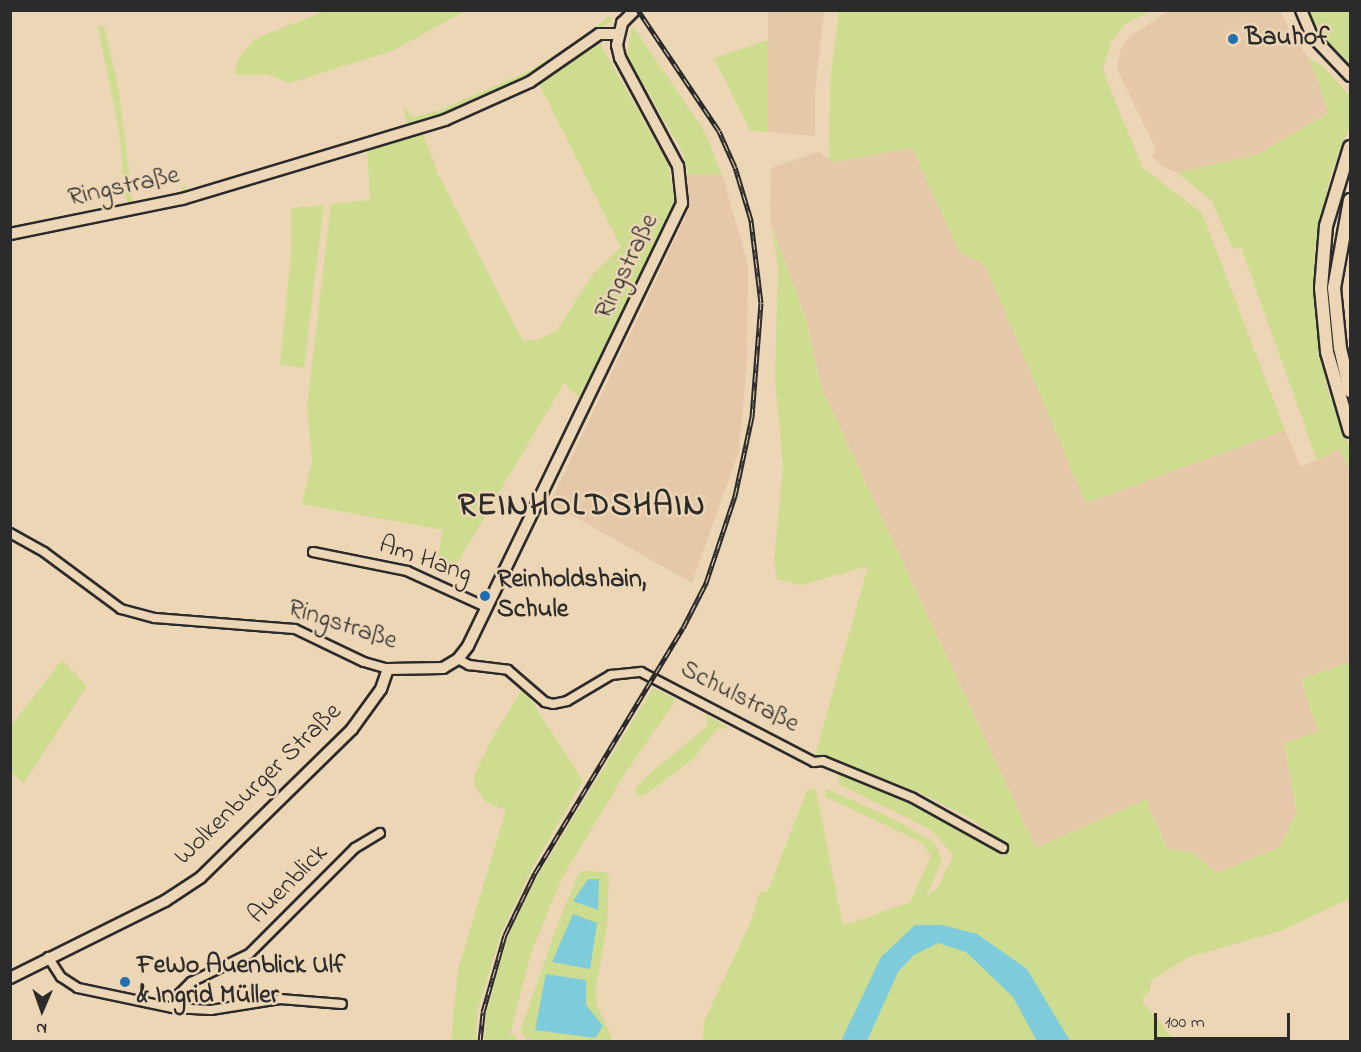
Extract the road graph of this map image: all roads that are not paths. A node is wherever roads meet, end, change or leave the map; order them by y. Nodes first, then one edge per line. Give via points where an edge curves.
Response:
1 (635, 10) edge
2 (1301, 10) edge
3 (619, 34) junction
4 (1349, 74) edge
5 (1350, 147) edge
6 (1350, 200) edge
7 (10, 234) edge
8 (1350, 391) edge
9 (1350, 431) edge
10 (10, 533) edge
11 (313, 552) dead end
12 (486, 607) junction
13 (458, 659) junction
14 (388, 669) junction
15 (380, 833) dead end
16 (1003, 848) dead end
17 (48, 957) junction
18 (10, 978) edge
19 (342, 1004) dead end
20 (173, 1008) junction

1 - 3 street via 622,23
2 - 4 street via 1312,36
3 - 7 street, Ringstraße via 599,34 530,82 445,120 182,199
3 - 12 street, Ringstraße via 620,58 678,166 682,203
5 - 9 main road via 1326,226 1321,288 1327,352
6 - 8 main road via 1334,288 1340,348
10 - 14 street, Ringstraße via 44,552 121,609 155,618 295,629 364,662
11 - 12 street, Am Hang via 407,571
12 - 13 street, Ringstraße
13 - 14 street, Ringstraße via 436,669
13 - 16 street, Schulstraße via 469,665 508,670 545,702 553,704 567,701 611,675 642,672 814,762 823,761 913,798
14 - 17 street, Wolkenburger Straße via 381,689 352,729 200,878 165,901
15 - 20 street, Auenblick via 356,848 249,954 191,982 178,994
17 - 18 street, Wolkenburger Straße
17 - 20 street via 61,977 78,988
19 - 20 street via 280,999 211,1010

